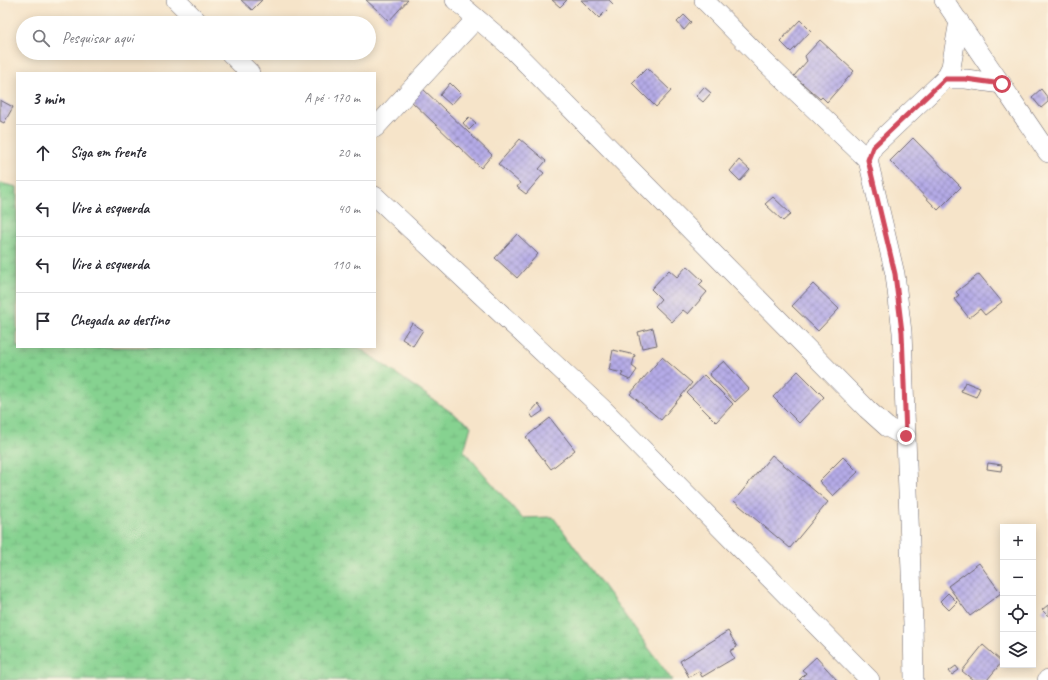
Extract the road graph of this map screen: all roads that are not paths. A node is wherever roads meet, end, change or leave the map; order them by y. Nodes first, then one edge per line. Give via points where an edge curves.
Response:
1 (176, 0) edge
2 (455, 0) edge
3 (704, 0) edge
4 (944, 0) edge
5 (192, 16) edge
6 (476, 19) junction
7 (959, 21) junction
8 (237, 60) edge
9 (249, 72) edge
10 (945, 79) junction
11 (1002, 84) junction
12 (376, 127) edge
13 (1048, 154) edge
14 (868, 160) junction
15 (376, 197) edge
16 (906, 436) junction
17 (870, 680) edge
18 (914, 680) edge

1 - 5 street
2 - 6 street
3 - 14 street
4 - 7 street
6 - 12 street
6 - 16 street via 508,46 867,409 887,427
7 - 10 street via 951,67
7 - 11 street
8 - 9 street
10 - 11 street
10 - 14 street via 873,147
11 - 13 street
14 - 16 street via 895,274 902,332
15 - 17 street via 603,409
16 - 18 street

